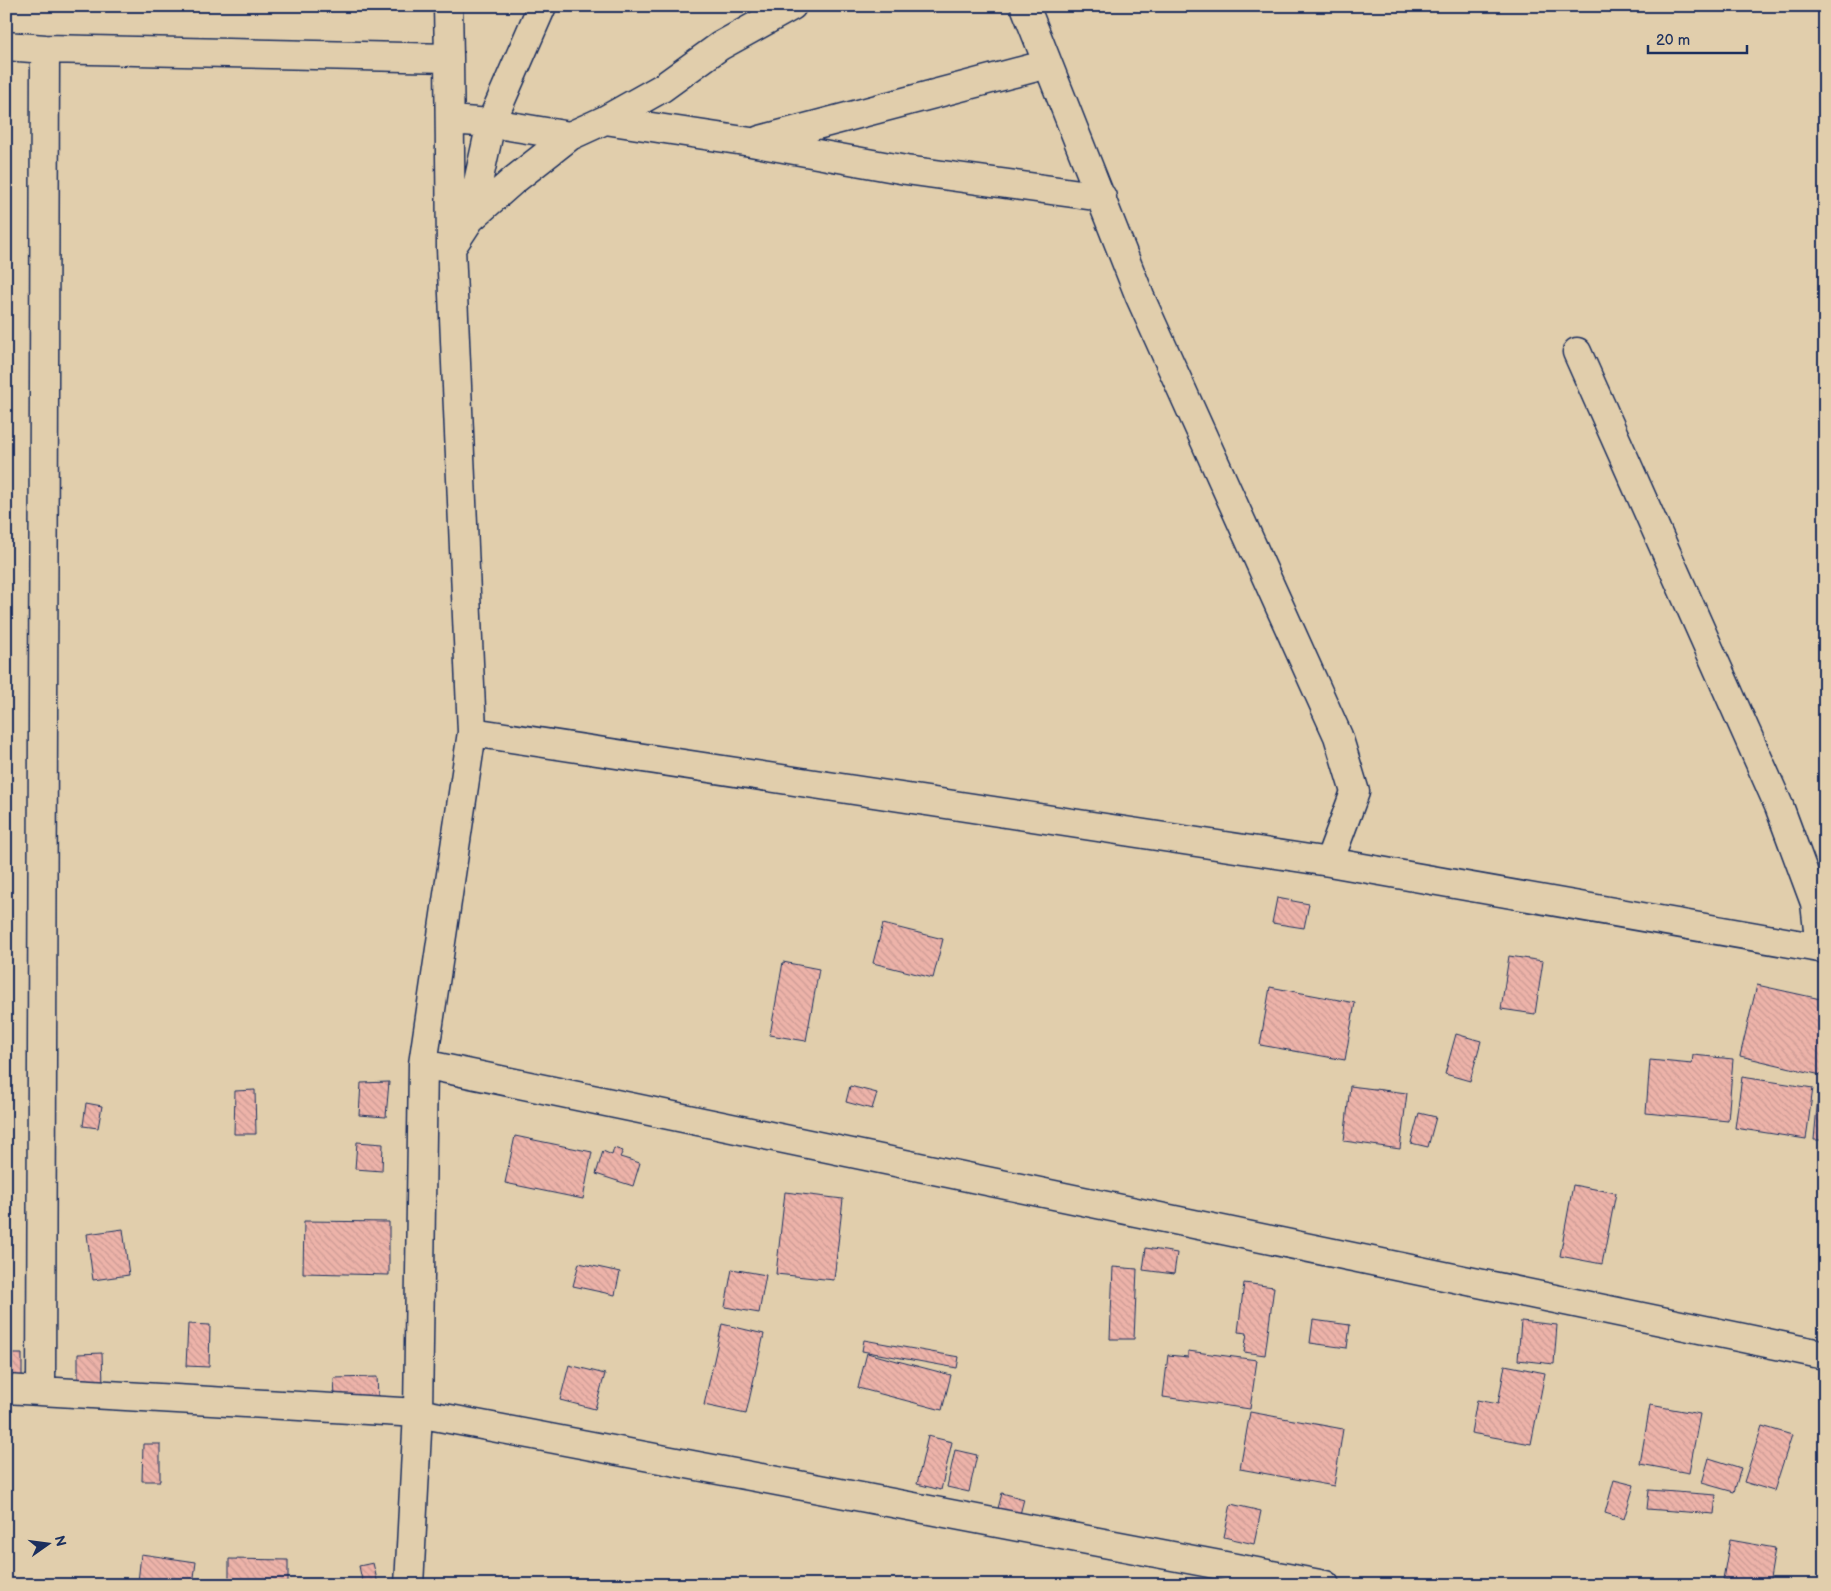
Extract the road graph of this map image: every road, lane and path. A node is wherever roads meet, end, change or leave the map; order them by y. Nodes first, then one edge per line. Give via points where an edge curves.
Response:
1 (448, 6) edge
2 (542, 6) edge
3 (792, 6) edge
4 (1025, 6) edge
5 (6, 46) edge
6 (45, 49) junction
7 (449, 58) junction
8 (1048, 64) junction
9 (450, 120) junction
10 (605, 120) junction
11 (491, 123) junction
12 (570, 136) junction
13 (752, 142) junction
14 (1102, 197) junction
15 (470, 219) junction
16 (451, 248) junction
17 (1577, 352) dead end
18 (472, 732) junction
19 (1329, 862) junction
20 (1822, 948) edge
21 (423, 1064) junction
22 (1825, 1355) edge
23 (6, 1389) edge
24 (41, 1391) junction
25 (418, 1413) junction
26 (409, 1585) edge
27 (1324, 1585) edge

1 - 7 street
2 - 11 street
3 - 10 street via 720,46 662,88
4 - 8 street
5 - 6 street
6 - 7 street
6 - 24 street
7 - 9 street
8 - 13 street
8 - 14 street
9 - 11 street
9 - 16 street
10 - 12 street
10 - 13 street
11 - 12 street
11 - 15 street
12 - 15 street
13 - 14 street via 906,170
14 - 19 street via 1140,296 1338,736 1355,792
15 - 16 street
16 - 18 street
17 - 20 street via 1779,806 1815,903
18 - 19 street
18 - 21 street
19 - 20 street
21 - 22 street
21 - 25 street
23 - 24 street
24 - 25 street
25 - 26 street
25 - 27 street

